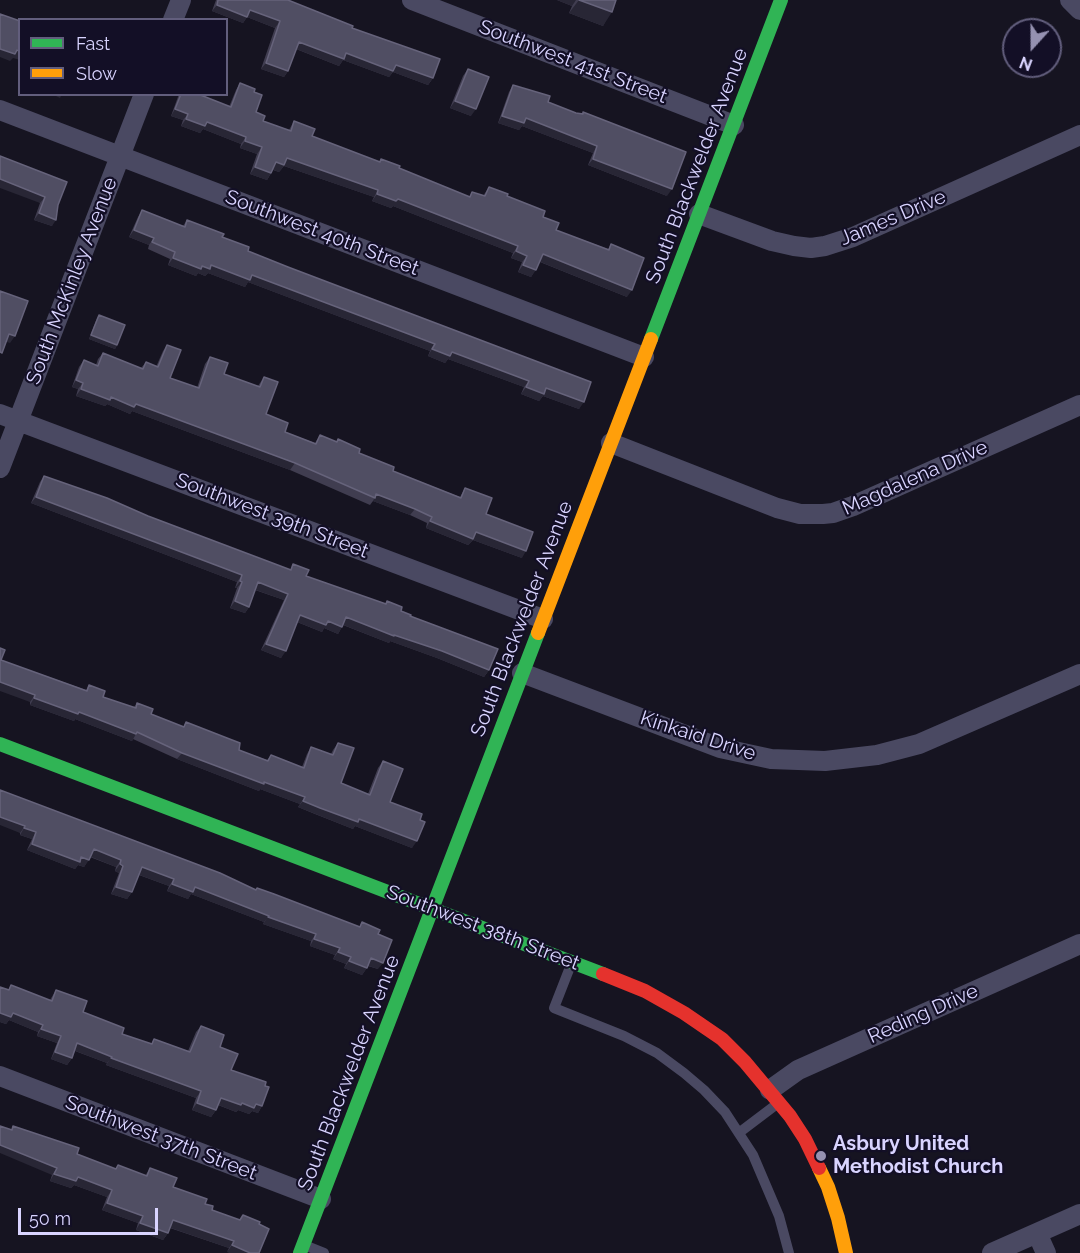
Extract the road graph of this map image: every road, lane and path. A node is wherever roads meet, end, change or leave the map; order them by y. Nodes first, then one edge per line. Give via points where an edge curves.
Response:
1 (181, 0) edge
2 (412, 0) edge
3 (781, 0) edge
4 (1070, 0) edge
5 (1080, 10) edge
6 (174, 18) edge
7 (143, 96) edge
8 (0, 110) edge
9 (734, 125) junction
10 (1080, 135) edge
11 (120, 156) junction
12 (699, 214) junction
13 (644, 357) junction
14 (1080, 405) edge
15 (9, 417) edge
16 (611, 443) junction
17 (0, 468) edge
18 (543, 619) junction
19 (522, 673) junction
20 (1080, 674) edge
21 (0, 744) edge
22 (433, 909) junction
23 (1080, 944) edge
24 (572, 961) junction
25 (0, 1076) edge
26 (775, 1096) junction
27 (740, 1132) junction
28 (321, 1199) junction
29 (1080, 1214) edge
30 (1037, 1233) junction
31 (302, 1249) edge
32 (324, 1253) edge
33 (789, 1253) edge
34 (846, 1253) edge
35 (992, 1253) edge
36 (1046, 1253) edge

1 - 6 street
2 - 9 street, Southwest 41st Street
3 - 9 street, South Blackwelder Avenue
4 - 5 street
7 - 11 street, South McKinley Avenue
8 - 11 street, Southwest 40th Street
9 - 12 street, South Blackwelder Avenue
10 - 12 street, James Drive via 854,237 825,246 811,248 772,241
11 - 13 street, Southwest 40th Street
11 - 15 street, South McKinley Avenue
12 - 13 street, South Blackwelder Avenue
13 - 16 street, South Blackwelder Avenue
14 - 16 street, Magdalena Drive via 853,506 823,514 777,508
15 - 17 street, South McKinley Avenue
15 - 18 street, Southwest 39th Street
16 - 18 street, South Blackwelder Avenue
18 - 19 street, South Blackwelder Avenue
19 - 20 street, Kinkaid Drive via 720,748 771,759 825,761 877,755 919,744
19 - 22 street, South Blackwelder Avenue
21 - 22 street, Southwest 38th Street
22 - 24 street, Southwest 38th Street
22 - 28 street, South Blackwelder Avenue
23 - 26 street, Reding Drive via 798,1070
24 - 26 street, Southwest 38th Street via 645,991 684,1013 722,1039
24 - 27 lane via 554,1008 657,1053 704,1090
25 - 28 street, Southwest 37th Street
26 - 27 lane
26 - 34 street, Southwest 38th Street via 805,1139 820,1170
27 - 33 lane via 769,1189
28 - 31 street, South Blackwelder Avenue
29 - 30 street
30 - 35 street
30 - 36 street
31 - 32 lane

